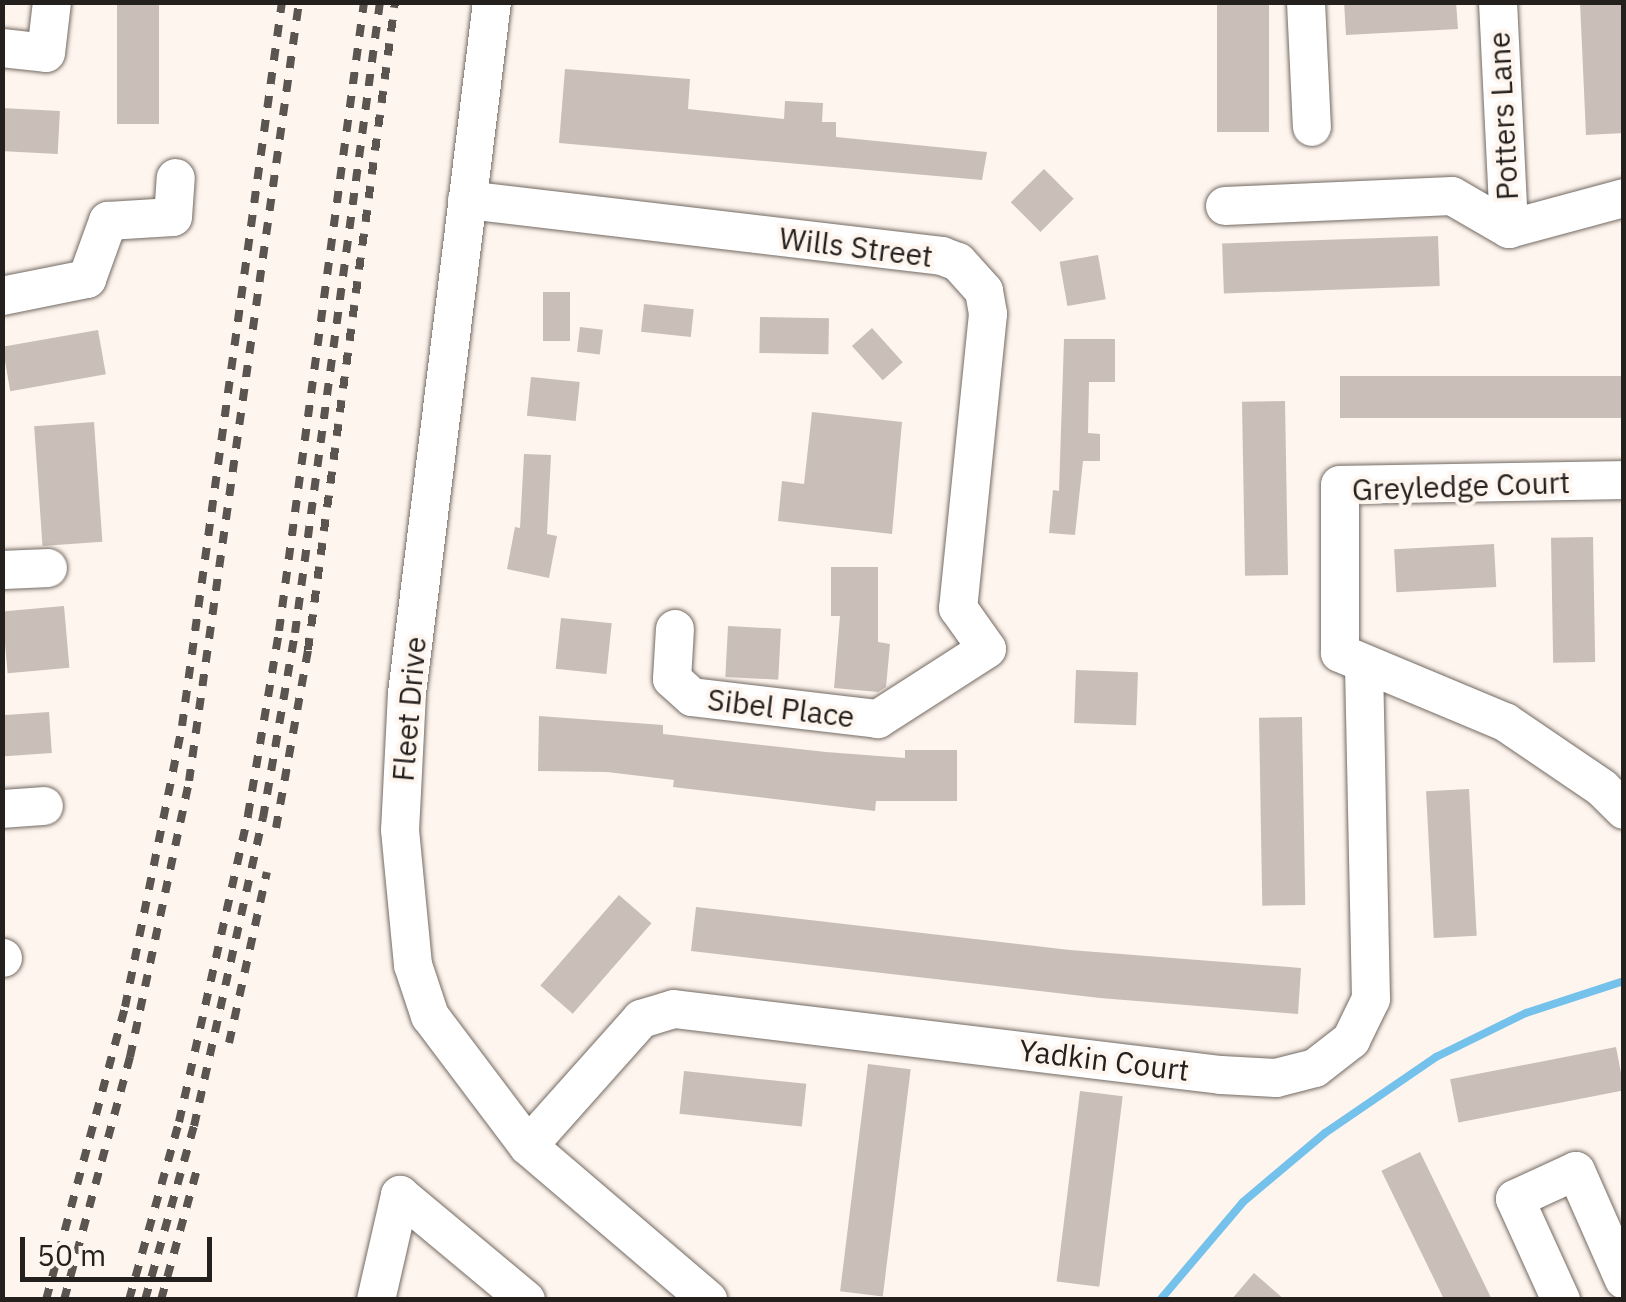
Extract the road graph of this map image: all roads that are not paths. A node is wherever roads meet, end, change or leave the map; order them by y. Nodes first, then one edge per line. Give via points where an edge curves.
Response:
1 (52, 2) edge
2 (492, 2) edge
3 (1306, 2) edge
4 (1498, 2) edge
5 (2, 48) edge
6 (1312, 128) dead end
7 (176, 178) dead end
8 (1624, 198) edge
9 (467, 200) junction
10 (1225, 206) dead end
11 (1508, 229) junction
12 (2, 296) edge
13 (1624, 480) edge
14 (48, 568) dead end
15 (2, 570) edge
16 (676, 630) dead end
17 (987, 649) joint
18 (1352, 659) junction
19 (44, 806) dead end
20 (2, 810) edge
21 (1624, 810) edge
22 (528, 1146) junction
23 (1624, 1280) edge
24 (669, 1287) edge
25 (1624, 1292) edge
26 (376, 1300) edge
27 (526, 1300) edge
28 (708, 1300) edge
29 (1561, 1300) edge
30 (1610, 1300) edge

1 - 5 street via 46,54
2 - 9 street, Fleet Drive
3 - 6 street
4 - 11 street, Potters Lane
7 - 12 street via 173,217 108,220 87,279
8 - 11 street
9 - 17 street, Wills Street via 942,256 967,269 984,291 988,314 958,608
9 - 22 street, Fleet Drive via 407,693 402,866 420,994 458,1060
10 - 11 street via 1452,196
13 - 18 street, Greyledge Court via 1340,485
14 - 15 street
16 - 17 street, Sibel Place via 672,680 692,698 878,719
18 - 21 street via 1505,722
18 - 22 street, Yadkin Court via 1371,999 1351,1040 1315,1068 1276,1078 1221,1074 674,1009 641,1018
19 - 20 street
22 - 24 street, Fleet Drive
23 - 29 street via 1576,1171 1515,1200
24 - 28 street, Fleet Drive
25 - 30 street
26 - 27 street via 400,1195

